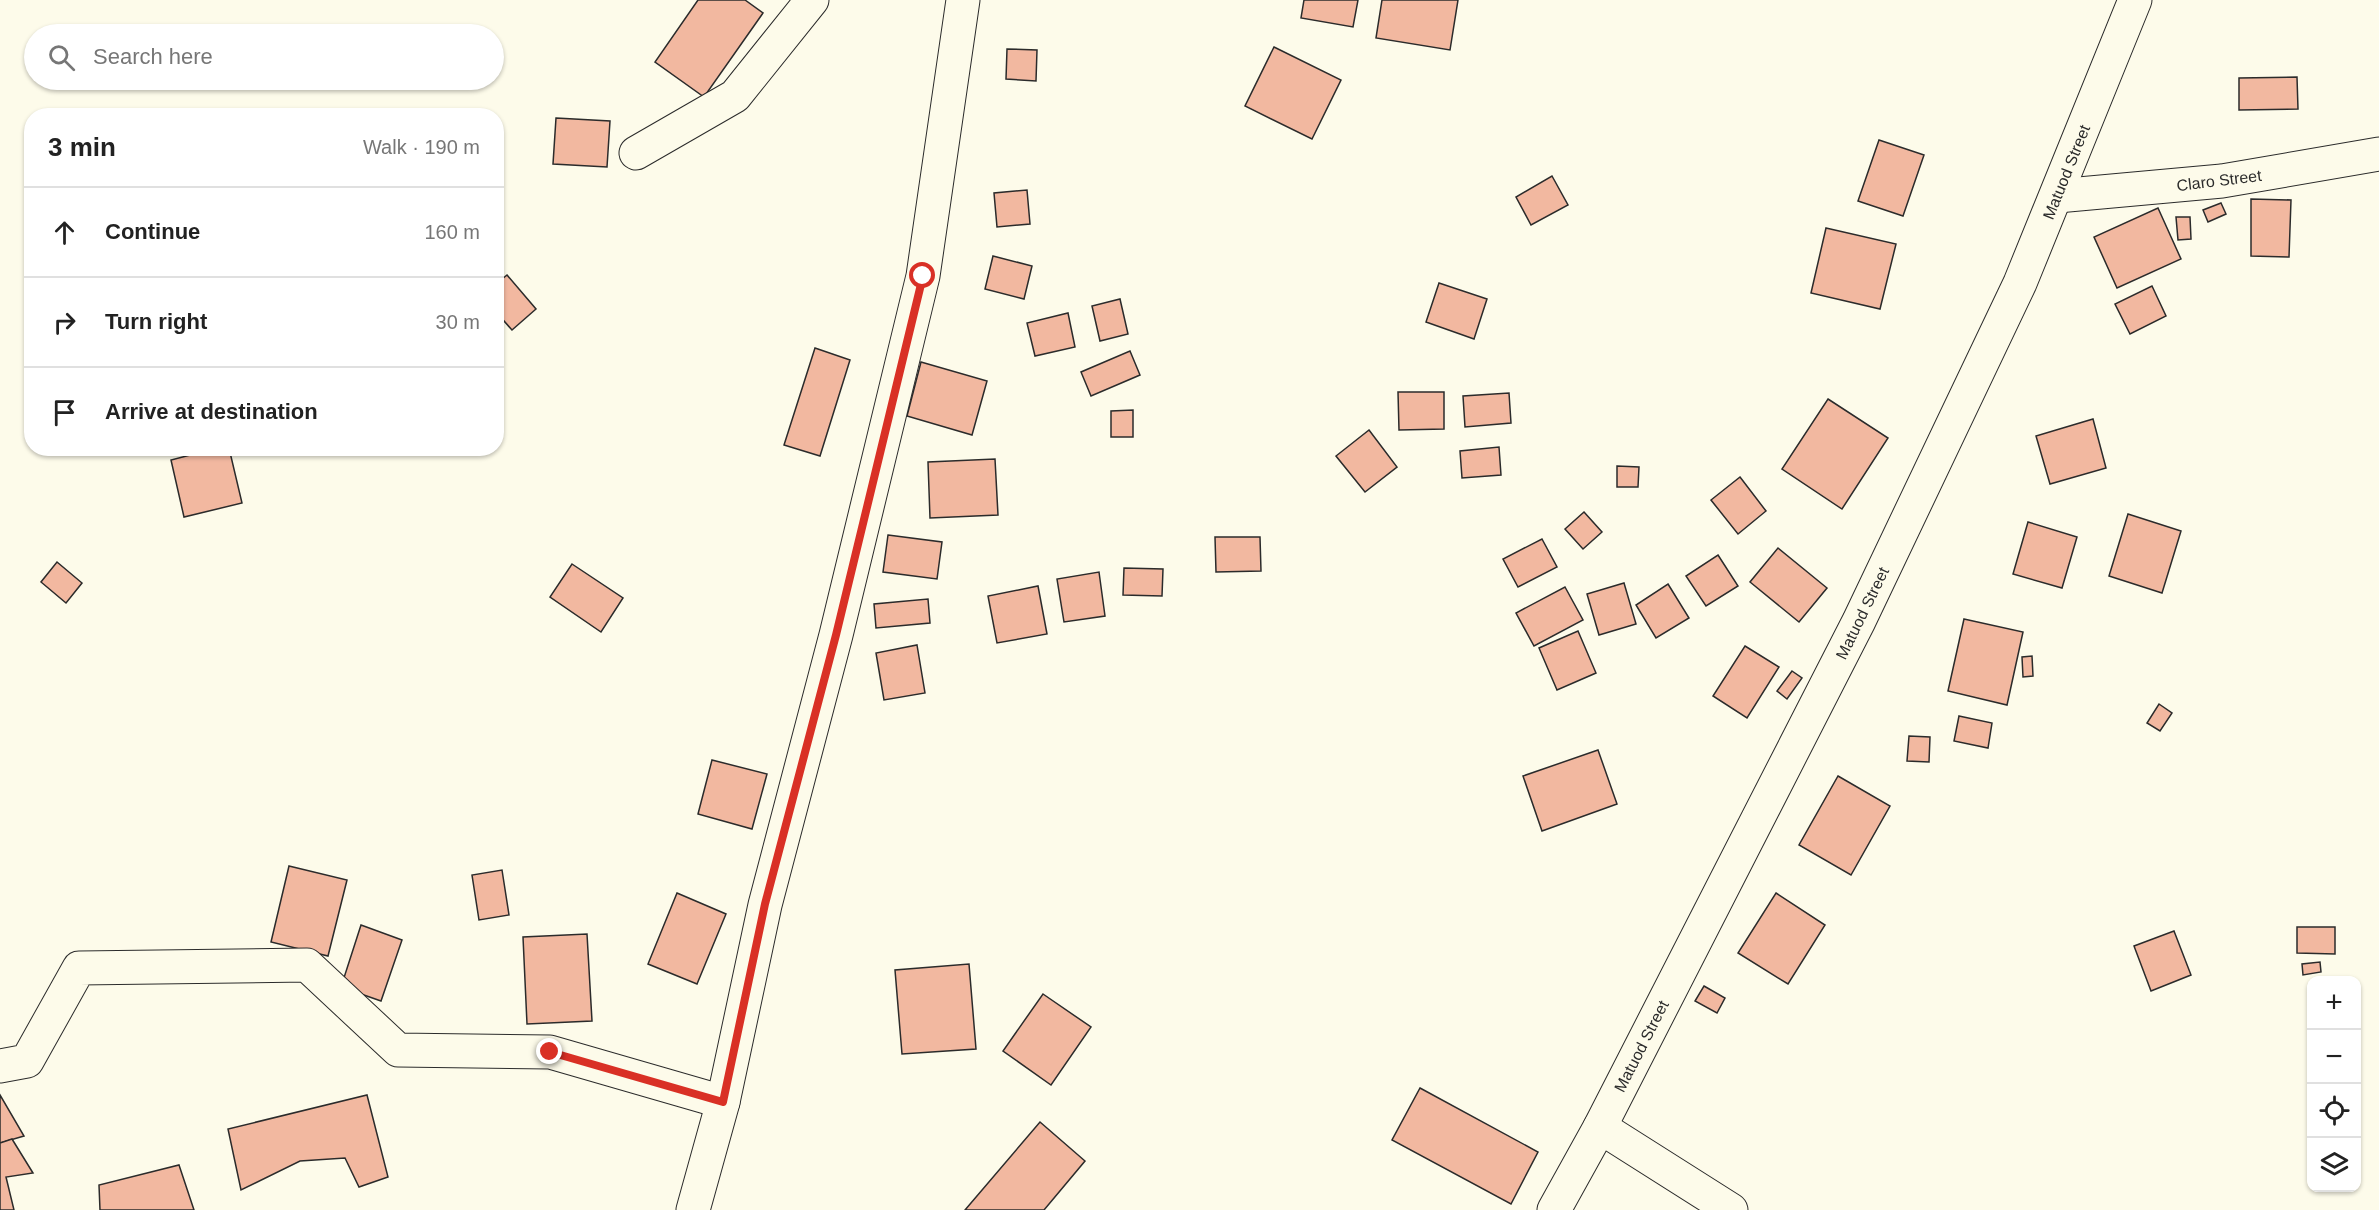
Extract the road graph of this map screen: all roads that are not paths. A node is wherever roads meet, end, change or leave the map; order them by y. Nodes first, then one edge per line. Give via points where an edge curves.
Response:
1 (812, 0) edge
2 (963, 0) edge
3 (2135, 0) edge
4 (636, 153) dead end
5 (2379, 154) edge
6 (2057, 196) junction
7 (0, 1066) edge
8 (723, 1102) junction
9 (1600, 1127) junction
10 (693, 1210) edge
11 (1554, 1210) edge
12 (1731, 1210) edge

1 - 4 street via 735,96
2 - 8 street via 923,276 836,635 765,904
3 - 6 street, Matuod Street
5 - 6 street, Claro Street via 2222,181
6 - 9 street, Matuod Street via 2020,283 1859,621
7 - 8 street via 27,1061 79,968 307,964 398,1050 550,1052
8 - 10 street
9 - 11 street, Matuod Street
9 - 12 street

